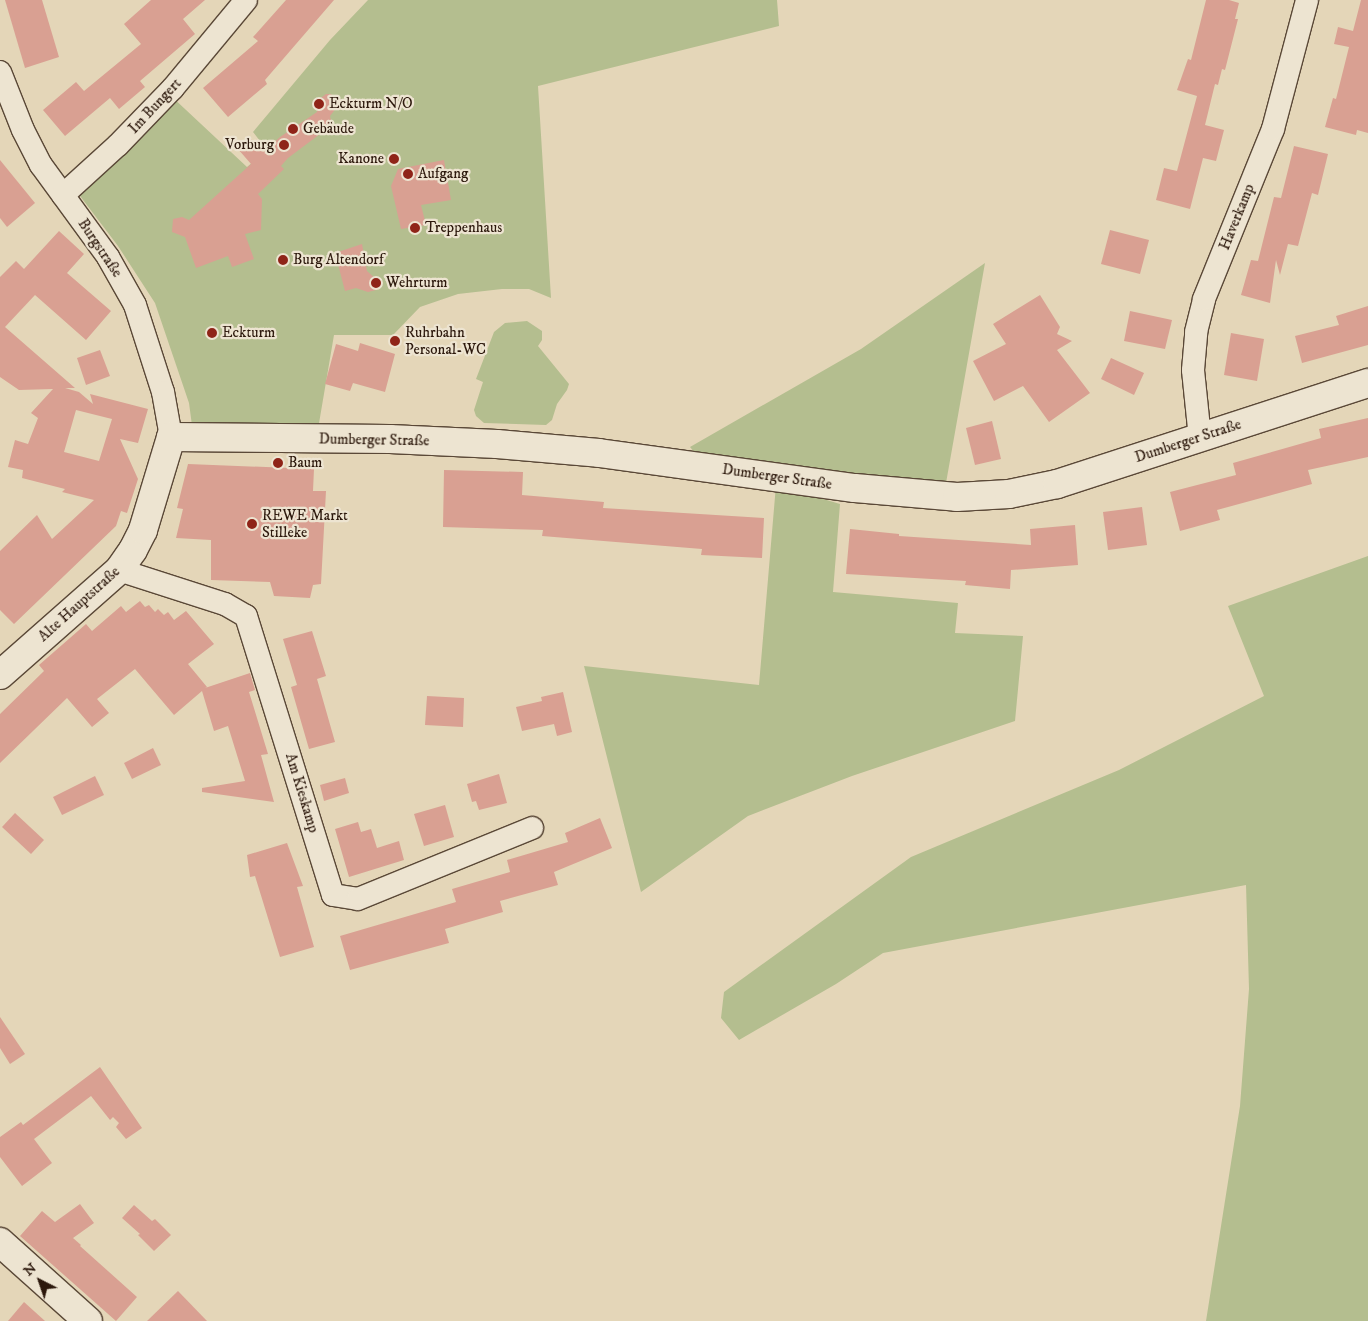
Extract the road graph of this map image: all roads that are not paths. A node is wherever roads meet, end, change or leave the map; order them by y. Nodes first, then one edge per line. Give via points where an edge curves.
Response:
1 (1307, 0) edge
2 (238, 3) edge
3 (0, 72) edge
4 (63, 195) junction
5 (1368, 383) edge
6 (171, 436) junction
7 (1200, 438) junction
8 (119, 570) junction
9 (0, 675) edge
10 (532, 828) dead end
11 (0, 1242) edge
12 (88, 1321) edge

1 - 7 street, Haverkamp via 1273,129 1207,292 1196,332 1193,370
2 - 4 street, Im Bungert via 173,88 118,145
3 - 4 street, Burgstraße via 22,130 41,165
4 - 6 street, Burgstraße via 108,257 135,305 164,392
5 - 7 main road, Dumberger Straße
6 - 7 main road, Dumberger Straße via 410,439 497,444 608,454 854,488 957,497 1009,494 1057,484
6 - 8 main road, Alte Hauptstraße via 143,530 134,550
8 - 9 main road, Alte Hauptstraße
8 - 10 street, Am Kieskamp via 225,604 246,616 333,895 358,899
11 - 12 main road

